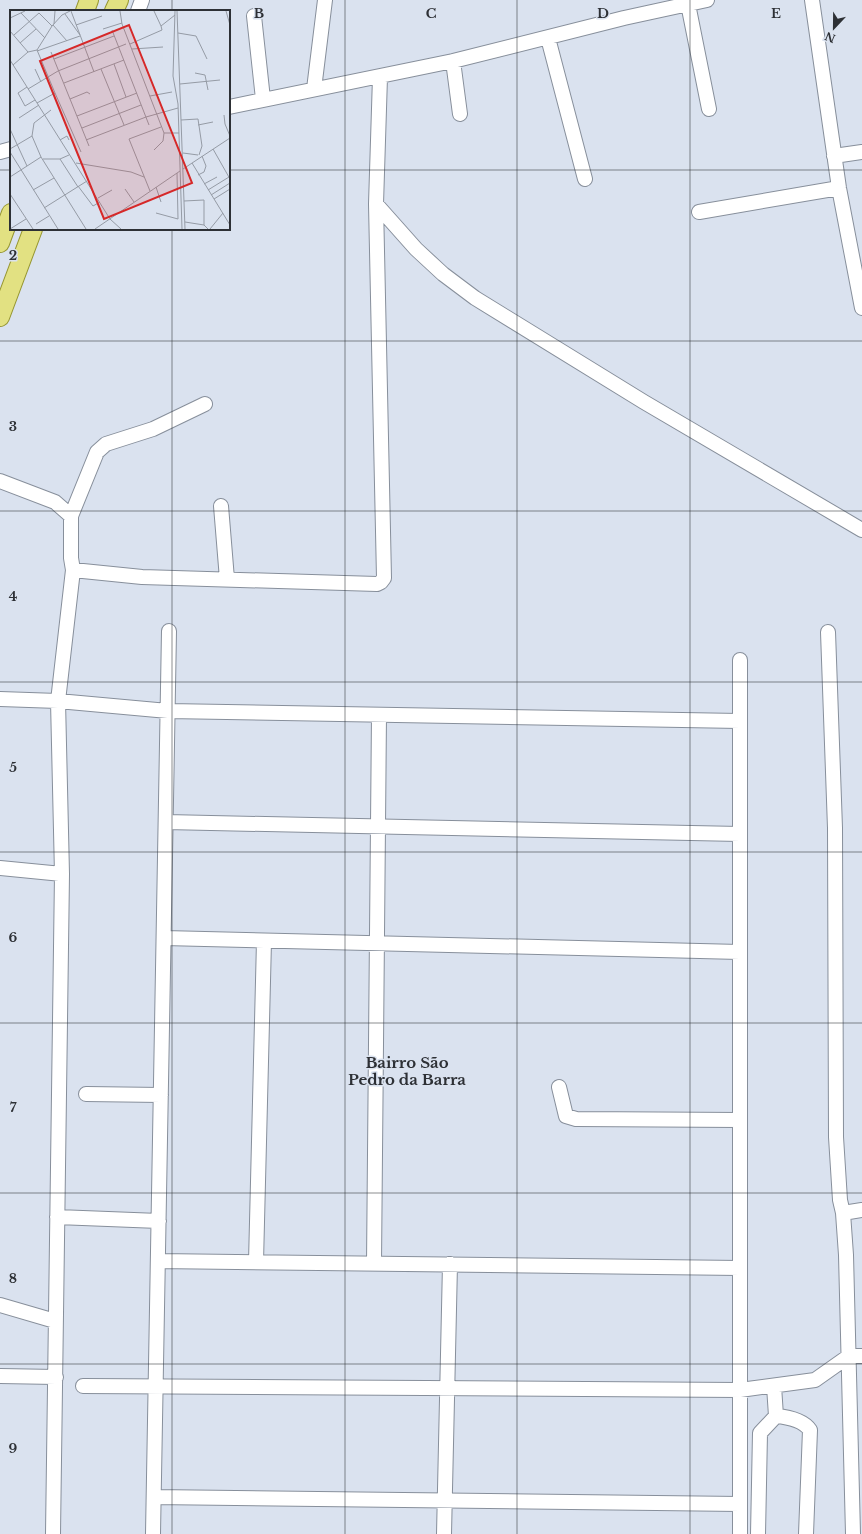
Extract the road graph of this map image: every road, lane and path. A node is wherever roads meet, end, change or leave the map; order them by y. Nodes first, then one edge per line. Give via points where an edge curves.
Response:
1 (89, 0) edge
2 (119, 0) edge
3 (142, 0) edge
4 (325, 0) edge
5 (707, 0) edge
6 (812, 0) edge
7 (688, 4) junction
8 (85, 10) edge
9 (114, 10) edge
10 (138, 10) edge
11 (254, 16) dead end
12 (548, 38) junction
13 (453, 61) junction
14 (380, 77) junction
15 (314, 89) junction
16 (263, 99) junction
17 (230, 107) edge
18 (709, 109) dead end
19 (460, 114) dead end
20 (10, 149) edge
21 (0, 152) edge
22 (862, 152) edge
23 (834, 156) junction
24 (585, 179) dead end
25 (839, 188) junction
26 (376, 204) junction
27 (699, 212) dead end
28 (10, 216) edge
29 (33, 230) edge
30 (0, 243) edge
31 (862, 308) edge
32 (0, 317) edge
33 (205, 404) dead end
34 (0, 481) edge
35 (221, 506) dead end
36 (71, 516) junction
37 (862, 530) edge
38 (73, 570) junction
39 (227, 579) junction
40 (169, 631) dead end
41 (828, 632) dead end
42 (740, 660) dead end
43 (0, 699) edge
44 (58, 701) junction
45 (168, 710) junction
46 (379, 714) junction
47 (740, 721) junction
48 (166, 822) junction
49 (378, 826) junction
50 (740, 834) junction
51 (0, 868) edge
52 (62, 874) junction
53 (164, 938) junction
54 (264, 941) junction
55 (377, 943) junction
56 (740, 952) junction
57 (559, 1088) dead end
58 (86, 1094) dead end
59 (161, 1095) junction
60 (740, 1120) junction
61 (862, 1210) edge
62 (843, 1213) junction
63 (57, 1217) junction
64 (159, 1221) junction
65 (158, 1261) junction
66 (256, 1262) junction
67 (374, 1263) junction
68 (450, 1264) junction
69 (740, 1268) junction
70 (0, 1305) edge
71 (55, 1321) junction
72 (856, 1356) edge
73 (0, 1376) edge
74 (56, 1377) junction
75 (83, 1386) dead end
76 (156, 1386) junction
77 (774, 1386) junction
78 (447, 1388) junction
79 (740, 1390) junction
80 (776, 1416) junction
81 (154, 1497) junction
82 (445, 1502) junction
83 (740, 1504) junction
84 (53, 1534) edge
85 (153, 1534) edge
86 (444, 1534) edge
87 (740, 1534) edge
88 (758, 1534) edge
89 (806, 1534) edge
90 (852, 1534) edge

1 - 8 main road
2 - 9 main road
3 - 10 street
4 - 15 street
5 - 7 street
6 - 23 street
7 - 12 street
7 - 18 street
11 - 16 street
12 - 13 street
12 - 24 street
13 - 14 street
13 - 19 street
14 - 15 street
14 - 26 street
15 - 16 street
16 - 17 street
20 - 21 street
22 - 23 street
23 - 25 street
25 - 27 street
25 - 31 street
26 - 37 street via 420,253 475,298 644,402
26 - 39 street via 384,578 377,584
28 - 30 main road
29 - 32 main road
33 - 36 street via 153,429 101,447
34 - 36 street via 55,502
35 - 39 street
36 - 38 street
38 - 39 street via 142,577
38 - 44 street
40 - 45 street
41 - 62 street via 835,828 836,1137
42 - 47 street
43 - 44 street
44 - 45 street
44 - 52 street
45 - 46 street
45 - 48 street
46 - 47 street
46 - 49 street
47 - 50 street
48 - 49 street
48 - 53 street
49 - 50 street
49 - 55 street
50 - 56 street
51 - 52 street
52 - 63 street
53 - 54 street
53 - 59 street
54 - 55 street
54 - 66 street
55 - 56 street
55 - 67 street
56 - 60 street
57 - 60 street via 566,1116 576,1119
58 - 59 street
59 - 64 street
60 - 69 street
61 - 62 street
62 - 72 street
63 - 64 street
63 - 71 street
64 - 65 street
65 - 66 street
65 - 76 street
66 - 67 street
67 - 68 street
68 - 69 street
68 - 78 street
69 - 79 street
70 - 71 street
71 - 74 street
72 - 77 street via 815,1380
72 - 90 street
73 - 74 street
74 - 84 street
75 - 76 street
76 - 78 street
76 - 81 street
77 - 79 street
77 - 80 street
78 - 79 street
78 - 82 street
79 - 83 street
80 - 88 street via 760,1433
80 - 89 street via 806,1424 810,1430
81 - 82 street
81 - 85 street
82 - 83 street
82 - 86 street
83 - 87 street

